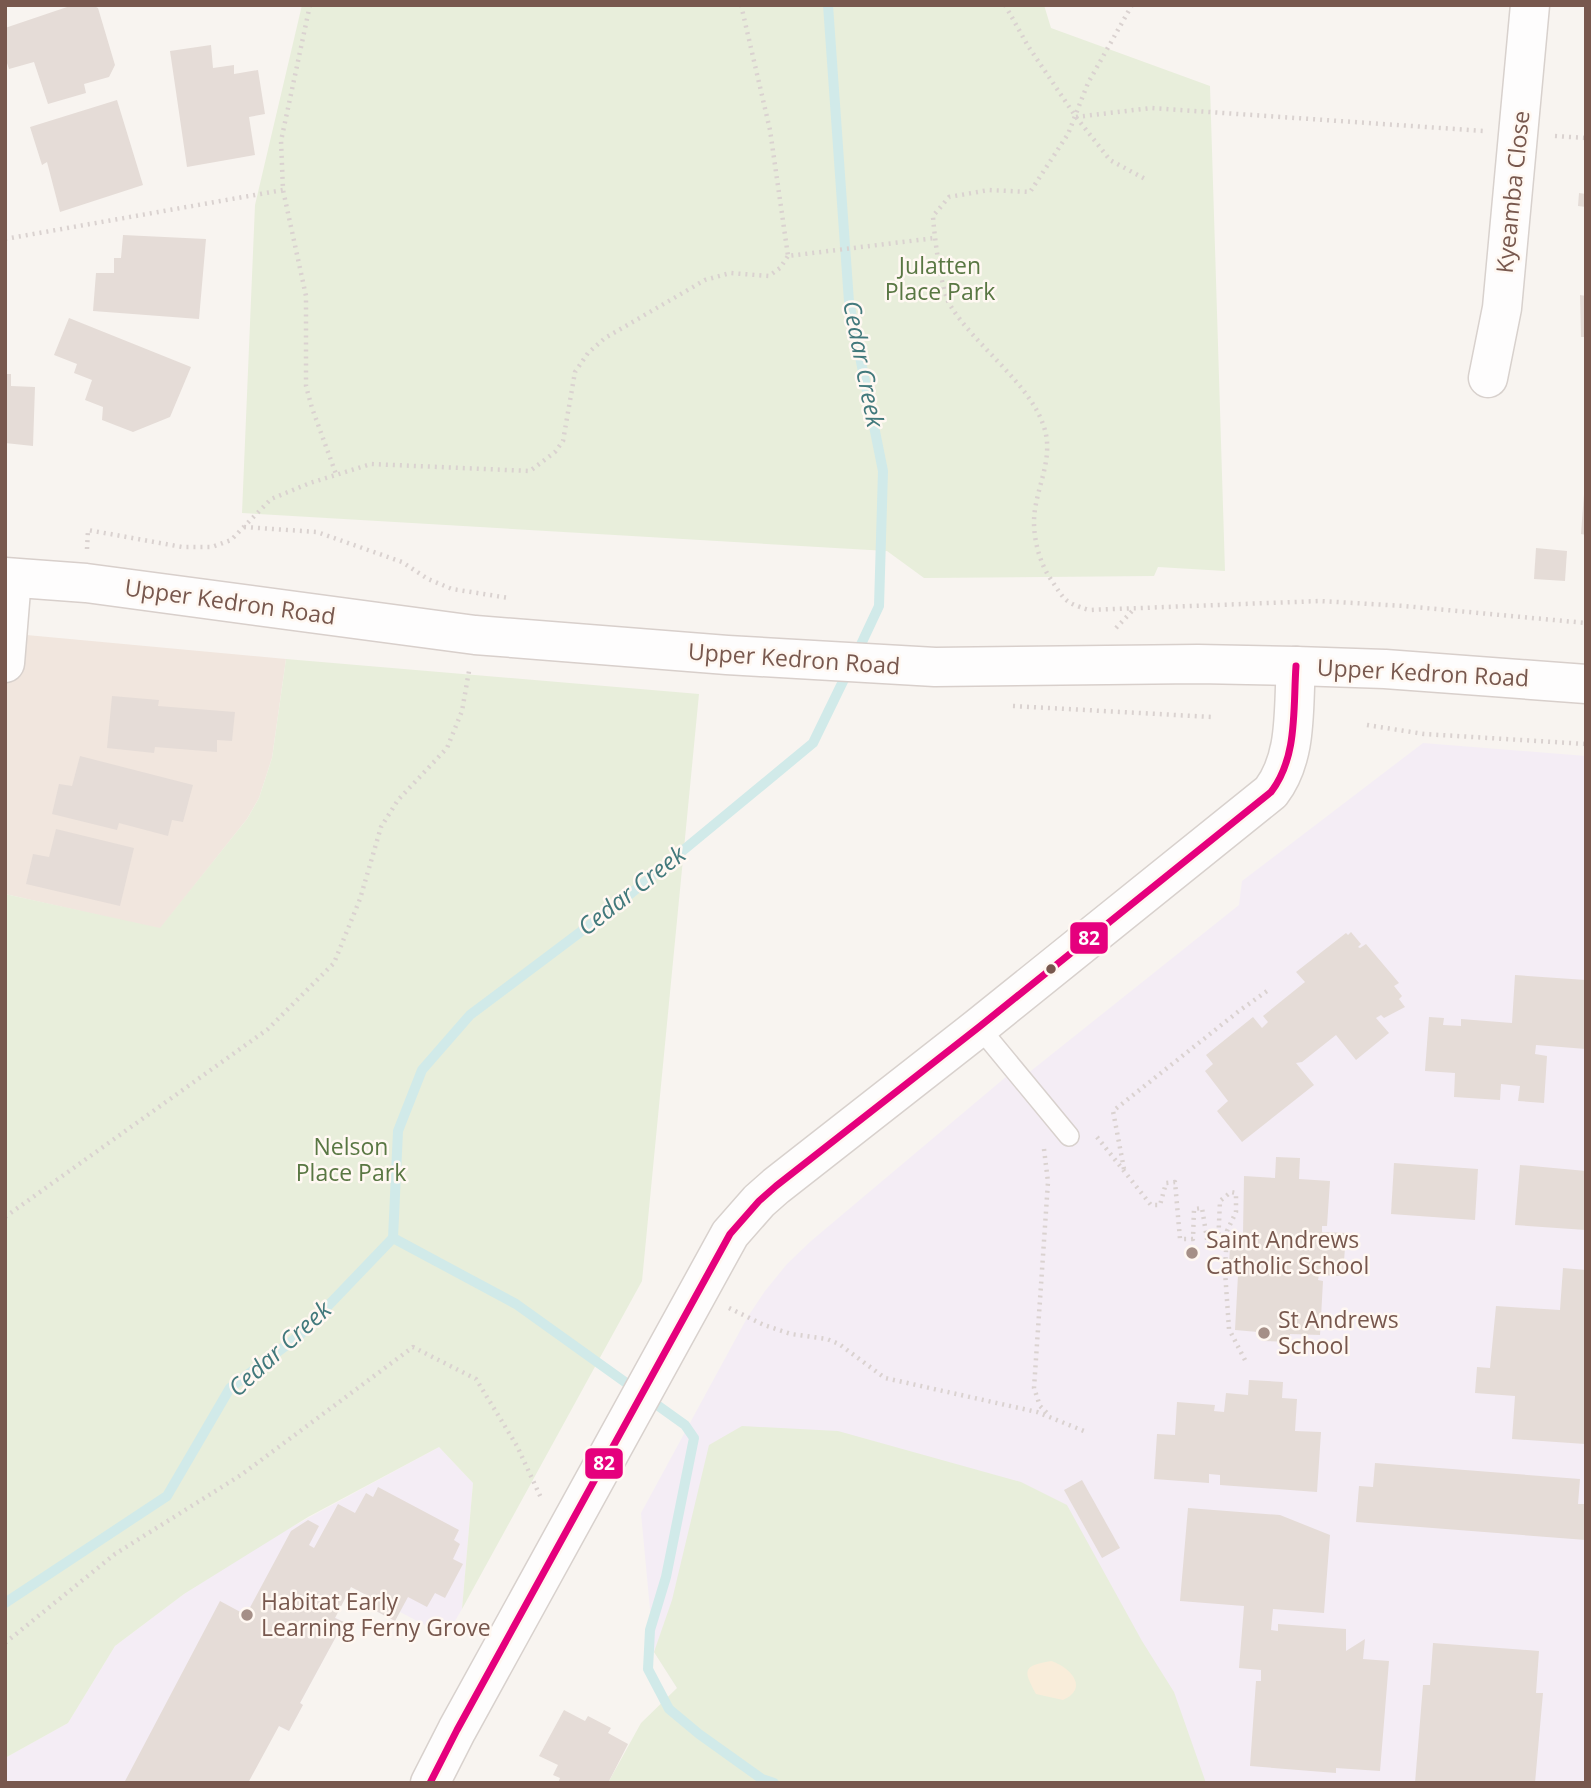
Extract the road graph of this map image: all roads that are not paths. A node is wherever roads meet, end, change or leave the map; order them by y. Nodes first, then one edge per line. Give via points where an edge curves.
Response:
1 (1530, 5) edge
2 (1488, 378) dead end
3 (9, 578) edge
4 (5, 663) edge
5 (1296, 666) junction
6 (1586, 684) edge
7 (979, 1027) junction
8 (1069, 1136) dead end
9 (430, 1783) edge

1 - 2 street, Kyeamba Close via 1502,308
3 - 4 street
3 - 5 street, Upper Kedron Road via 86,583 475,635 727,655 935,667
5 - 6 street, Upper Kedron Road
5 - 7 street via 1289,760 1271,792
7 - 8 lane
7 - 9 street via 759,1201 730,1234

